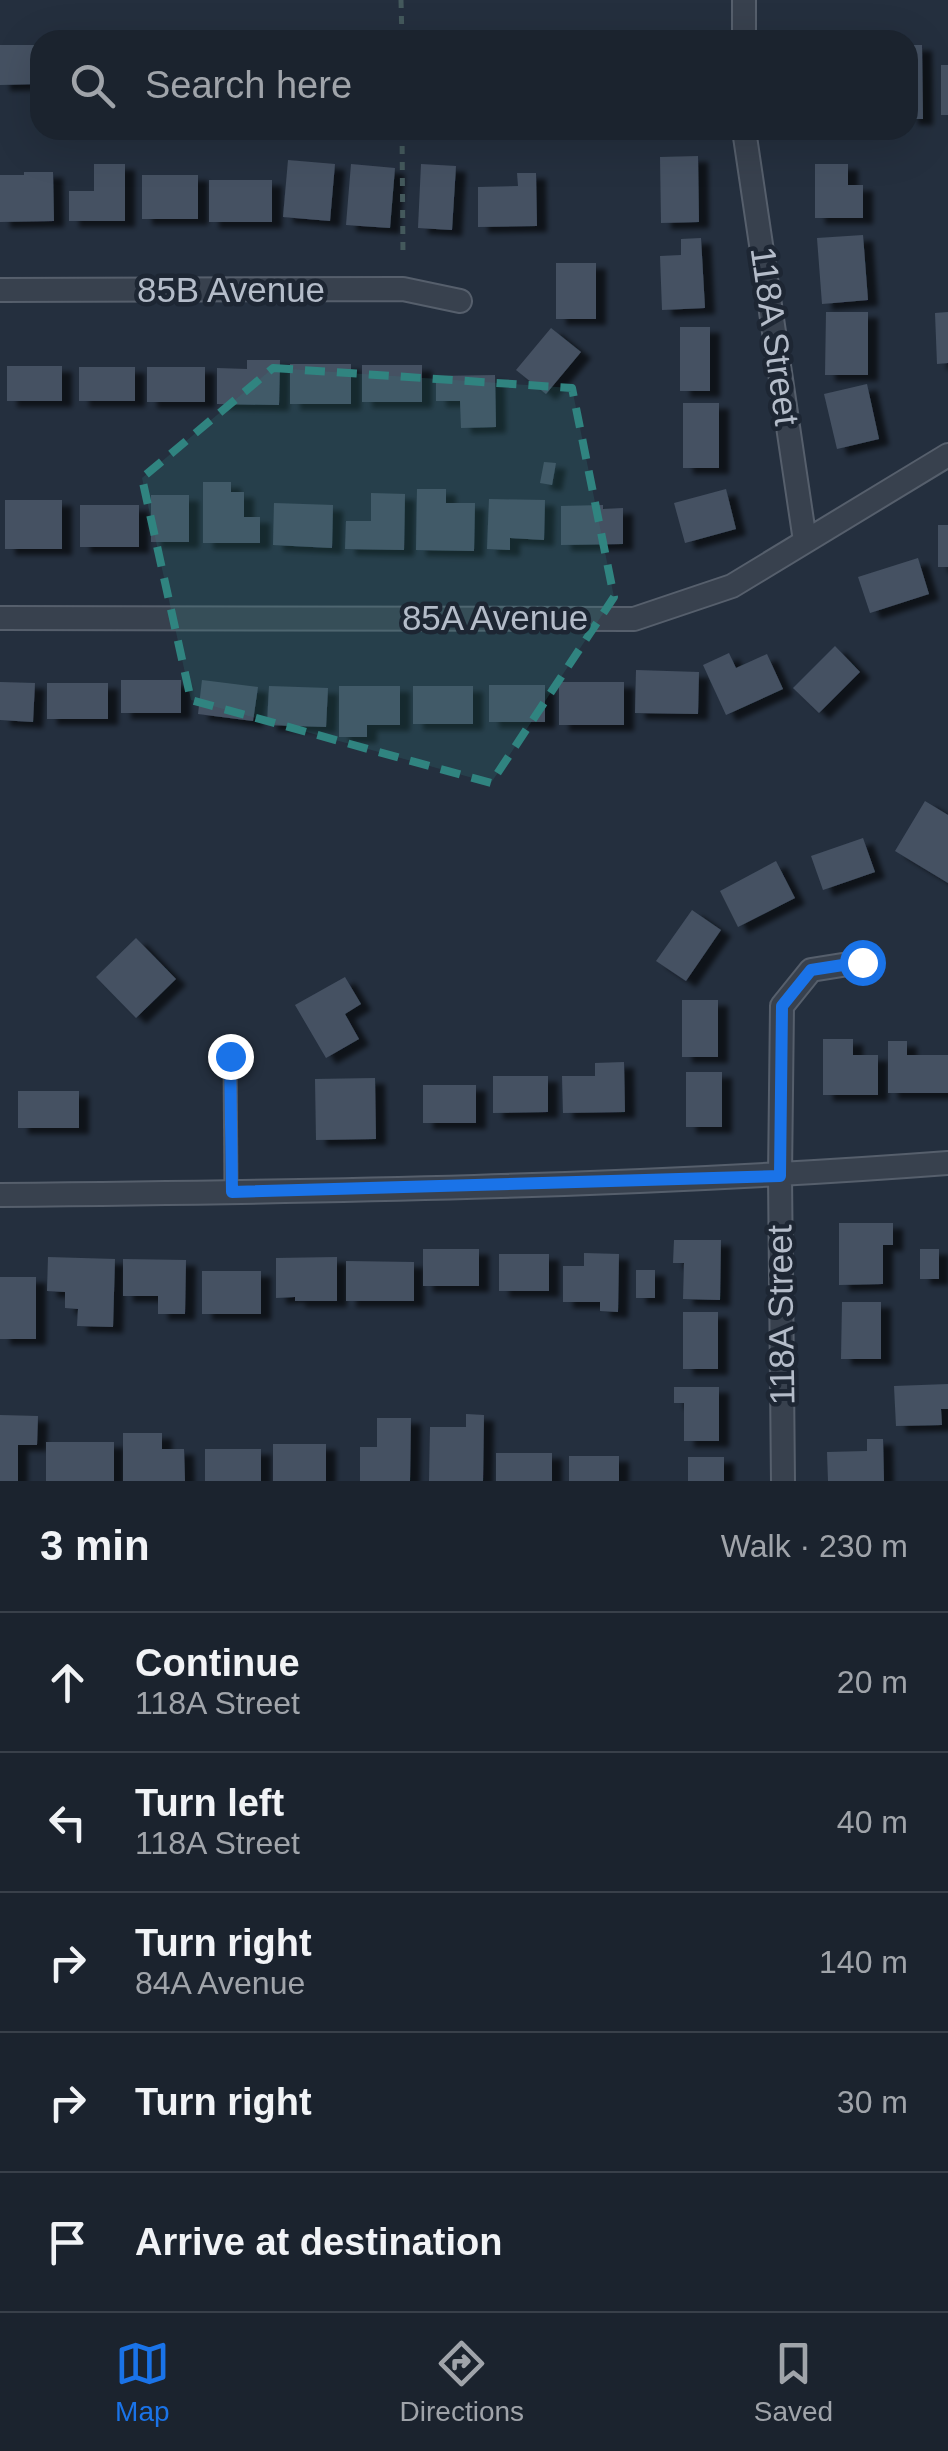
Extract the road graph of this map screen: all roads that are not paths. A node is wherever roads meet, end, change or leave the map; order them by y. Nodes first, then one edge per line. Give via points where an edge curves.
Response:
1 (744, 0) edge
2 (744, 30) edge
3 (745, 140) edge
4 (0, 290) edge
5 (460, 301) dead end
6 (948, 456) edge
7 (805, 542) junction
8 (0, 618) edge
9 (862, 962) dead end
10 (230, 1056) dead end
11 (948, 1163) edge
12 (780, 1176) junction
13 (232, 1192) junction
14 (0, 1195) edge
15 (783, 1481) edge

1 - 2 street
3 - 7 street, 118A Street
4 - 5 street, 85B Avenue via 404,290
6 - 7 street, 85A Avenue
7 - 8 street, 85A Avenue via 732,586 634,619
9 - 12 street, 118A Street via 811,970 782,1006
10 - 13 lane
11 - 12 street
12 - 13 street
12 - 15 street, 118A Street
13 - 14 street

